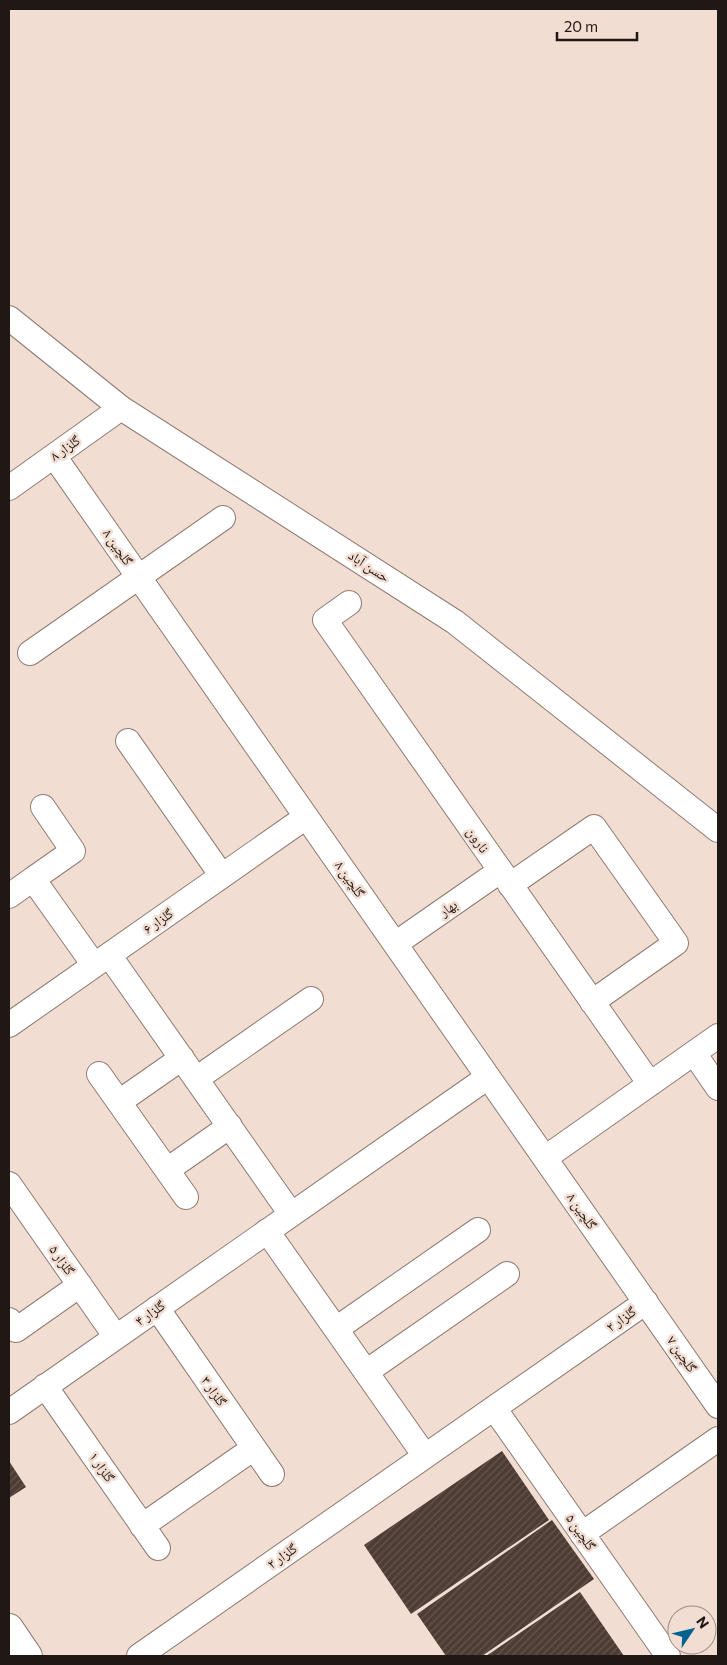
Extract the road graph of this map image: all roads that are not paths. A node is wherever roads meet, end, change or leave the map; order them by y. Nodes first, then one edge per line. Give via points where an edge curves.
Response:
1 (9, 318) edge
2 (121, 408) junction
3 (54, 456) junction
4 (9, 488) edge
5 (223, 518) dead end
6 (139, 577) junction
7 (349, 602) dead end
8 (30, 653) dead end
9 (128, 741) dead end
10 (43, 807) dead end
11 (306, 817) junction
12 (718, 830) edge
13 (222, 876) junction
14 (505, 878) junction
15 (33, 879) junction
16 (9, 896) edge
17 (395, 944) junction
18 (102, 960) junction
19 (311, 999) dead end
20 (592, 1002) junction
21 (9, 1025) edge
22 (718, 1036) edge
23 (694, 1053) junction
24 (182, 1058) junction
25 (99, 1074) dead end
26 (488, 1077) junction
27 (196, 1079) junction
28 (650, 1084) junction
29 (718, 1088) edge
30 (119, 1102) junction
31 (230, 1126) junction
32 (545, 1158) junction
33 (167, 1170) junction
34 (9, 1184) edge
35 (186, 1198) dead end
36 (291, 1214) junction
37 (478, 1230) dead end
38 (267, 1231) junction
39 (507, 1274) dead end
40 (80, 1285) junction
41 (646, 1302) junction
42 (156, 1308) junction
43 (9, 1320) edge
44 (336, 1329) junction
45 (116, 1337) junction
46 (366, 1372) junction
47 (45, 1386) junction
48 (718, 1406) edge
49 (494, 1408) junction
50 (9, 1412) edge
51 (718, 1439) edge
52 (254, 1448) junction
53 (425, 1456) junction
54 (272, 1474) dead end
55 (142, 1526) junction
56 (582, 1534) junction
57 (158, 1548) dead end
58 (9, 1628) edge
59 (28, 1656) edge
60 (139, 1656) edge
61 (668, 1656) edge

1 - 2 street, حسن آباد
2 - 3 street, گلزار ۸
2 - 12 street, حسن آباد via 455,622
3 - 4 street, گلزار ۸
3 - 6 street, گلچین ۸
5 - 6 street
6 - 8 street
6 - 11 street, گلچین ۸
7 - 14 street, نارون via 325,620
9 - 13 street
10 - 15 street via 73,851
11 - 13 street, گلزار ۶
11 - 17 street, گلچین ۸
13 - 18 street, گلزار ۶
14 - 17 street, بهار
14 - 20 street, نارون
14 - 20 street, بهار via 594,827 676,943
15 - 16 street
15 - 18 street
17 - 26 street, گلچین ۸
18 - 21 street, گلزار ۶
18 - 24 street
19 - 27 street
20 - 28 street, نارون
22 - 23 street
23 - 28 street
23 - 29 street
24 - 27 street
24 - 30 street
25 - 30 street
26 - 32 street, گلچین ۸
26 - 36 street, گلزار ۴
27 - 31 street
28 - 32 street
30 - 33 street
31 - 33 street
31 - 36 street
32 - 41 street, گلچین ۸
33 - 35 street
34 - 40 street, گلزار ۵
36 - 38 street, گلزار ۴
37 - 44 street
38 - 42 street, گلزار ۴
38 - 44 street
39 - 46 street
40 - 43 street via 16,1330
40 - 45 street, گلزار ۵
41 - 48 street, گلچین ۷
41 - 49 street, گلزار ۲
42 - 45 street, گلزار ۴
42 - 52 street, گلزار ۳
44 - 46 street
45 - 47 street, گلزار ۴
46 - 53 street
47 - 50 street, گلزار ۴
47 - 55 street, گلزار ۱
49 - 53 street, گلزار ۲
49 - 56 street, گلچین ۵
51 - 56 street
52 - 54 street, گلزار ۳
52 - 55 street
53 - 60 street, گلزار ۲
55 - 57 street, گلزار ۱
56 - 61 street, گلچین ۵
58 - 59 street

